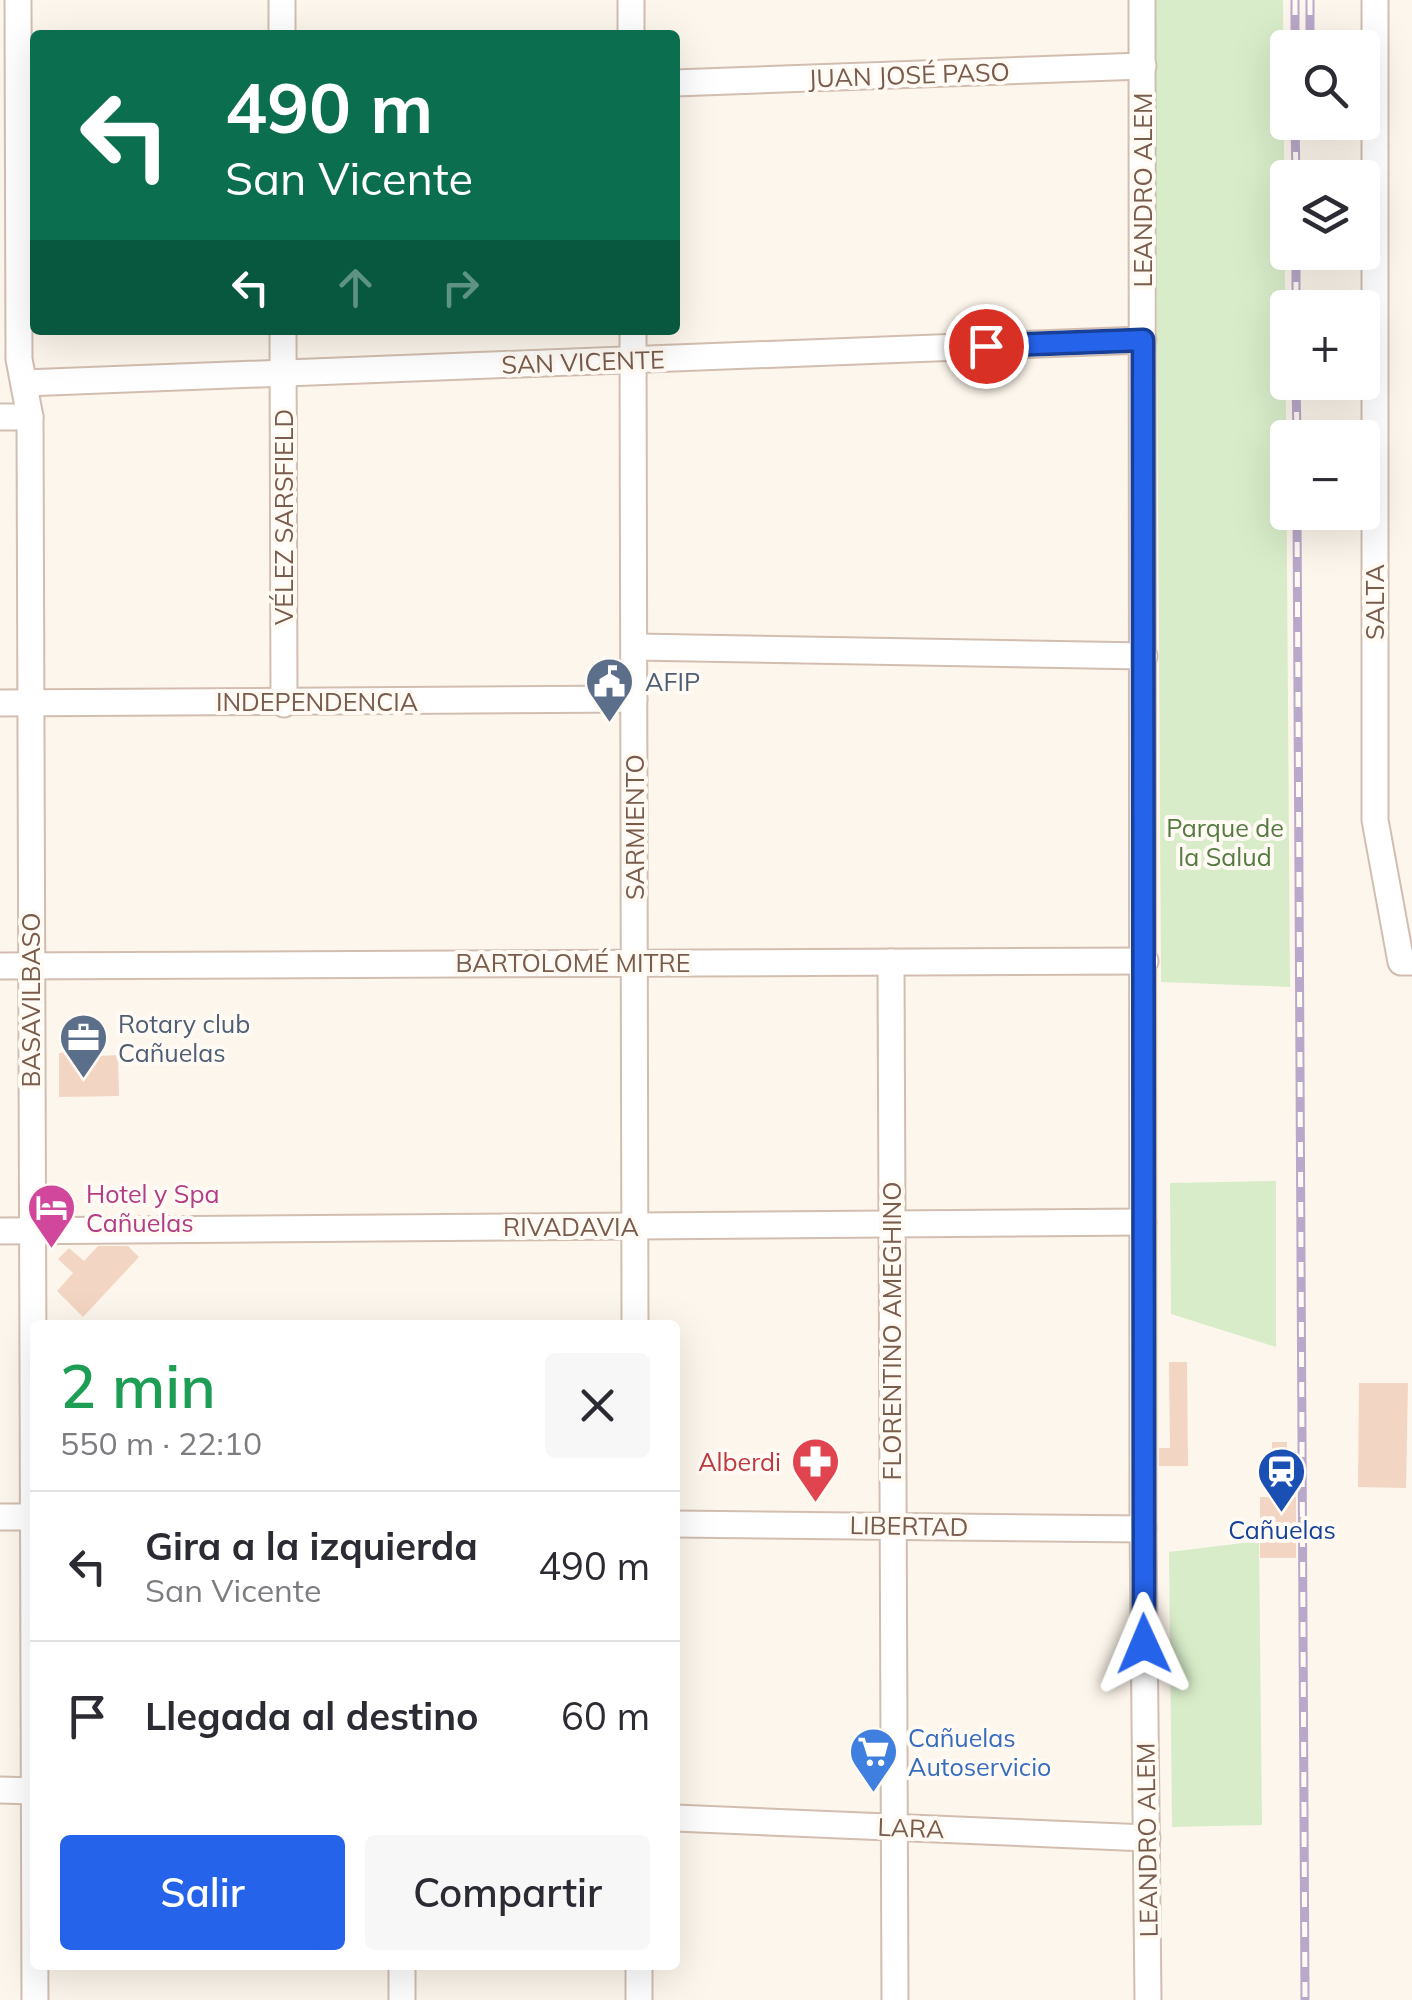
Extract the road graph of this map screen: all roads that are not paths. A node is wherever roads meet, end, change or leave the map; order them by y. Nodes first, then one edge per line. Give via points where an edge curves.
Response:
1 (18, 0) edge
2 (282, 0) edge
3 (631, 0) edge
4 (1142, 0) edge
5 (1375, 0) edge
6 (282, 30) edge
7 (631, 30) edge
8 (1143, 66) junction
9 (680, 83) edge
10 (18, 107) edge
11 (283, 335) edge
12 (632, 335) edge
13 (1143, 340) junction
14 (633, 360) junction
15 (283, 374) junction
16 (24, 384) junction
17 (30, 417) junction
18 (0, 418) edge
19 (636, 647) junction
20 (1144, 656) junction
21 (634, 699) junction
22 (0, 703) edge
23 (30, 703) junction
24 (284, 704) junction
25 (1145, 961) junction
26 (891, 962) junction
27 (1406, 962) edge
28 (635, 963) junction
29 (0, 966) edge
30 (30, 966) junction
31 (1143, 1222) junction
32 (892, 1224) junction
33 (636, 1226) junction
34 (0, 1231) edge
35 (32, 1231) junction
36 (32, 1320) edge
37 (635, 1320) edge
38 (0, 1517) edge
39 (30, 1517) edge
40 (680, 1524) edge
41 (893, 1526) junction
42 (1143, 1529) junction
43 (0, 1790) edge
44 (30, 1790) edge
45 (680, 1818) edge
46 (895, 1827) junction
47 (1147, 1838) junction
48 (35, 1970) edge
49 (402, 1970) edge
50 (638, 1970) edge
51 (35, 2000) edge
52 (402, 2000) edge
53 (639, 2000) edge
54 (895, 2000) edge
55 (1148, 2000) edge

1 - 10 street, BASAVILBASO
2 - 6 street
3 - 7 street
4 - 8 street, LEANDRO ALEM
5 - 27 street, SALTA via 1376,820
8 - 9 street, JUAN JOSÉ PASO
8 - 13 street, LEANDRO ALEM
10 - 16 street, BASAVILBASO
11 - 15 street, VÉLEZ SARSFIELD
12 - 14 street, SARMIENTO
13 - 14 street, SAN VICENTE
13 - 20 street, LEANDRO ALEM
14 - 15 street, SAN VICENTE
14 - 19 street, SARMIENTO
15 - 16 street, SAN VICENTE
15 - 24 street, VÉLEZ SARSFIELD
16 - 17 street, BASAVILBASO
17 - 18 street
17 - 23 street, BASAVILBASO
19 - 20 street
19 - 21 street, SARMIENTO
20 - 25 street, LEANDRO ALEM
21 - 24 street, INDEPENDENCIA
21 - 28 street, SARMIENTO
22 - 23 street, INDEPENDENCIA
23 - 24 street, INDEPENDENCIA
23 - 30 street, BASAVILBASO
25 - 26 street, BARTOLOMÉ MITRE
25 - 31 street, LEANDRO ALEM
26 - 28 street, BARTOLOMÉ MITRE
26 - 32 street, FLORENTINO AMEGHINO
28 - 30 street, BARTOLOMÉ MITRE
28 - 33 street, SARMIENTO
29 - 30 street, BARTOLOMÉ MITRE
30 - 35 street, BASAVILBASO
31 - 32 street, RIVADAVIA
31 - 42 street, LEANDRO ALEM
32 - 33 street, RIVADAVIA
32 - 41 street, FLORENTINO AMEGHINO
33 - 35 street, RIVADAVIA
33 - 37 street, SARMIENTO
34 - 35 street, RIVADAVIA
35 - 36 street, BASAVILBASO
38 - 39 street
40 - 41 street, LIBERTAD
41 - 42 street, LIBERTAD
41 - 46 street, FLORENTINO AMEGHINO
42 - 47 street, LEANDRO ALEM
43 - 44 street
45 - 46 street, LARA
46 - 47 street, LARA
46 - 54 street, FLORENTINO AMEGHINO
47 - 55 street, LEANDRO ALEM
48 - 51 street, BASAVILBASO
49 - 52 street
50 - 53 street

